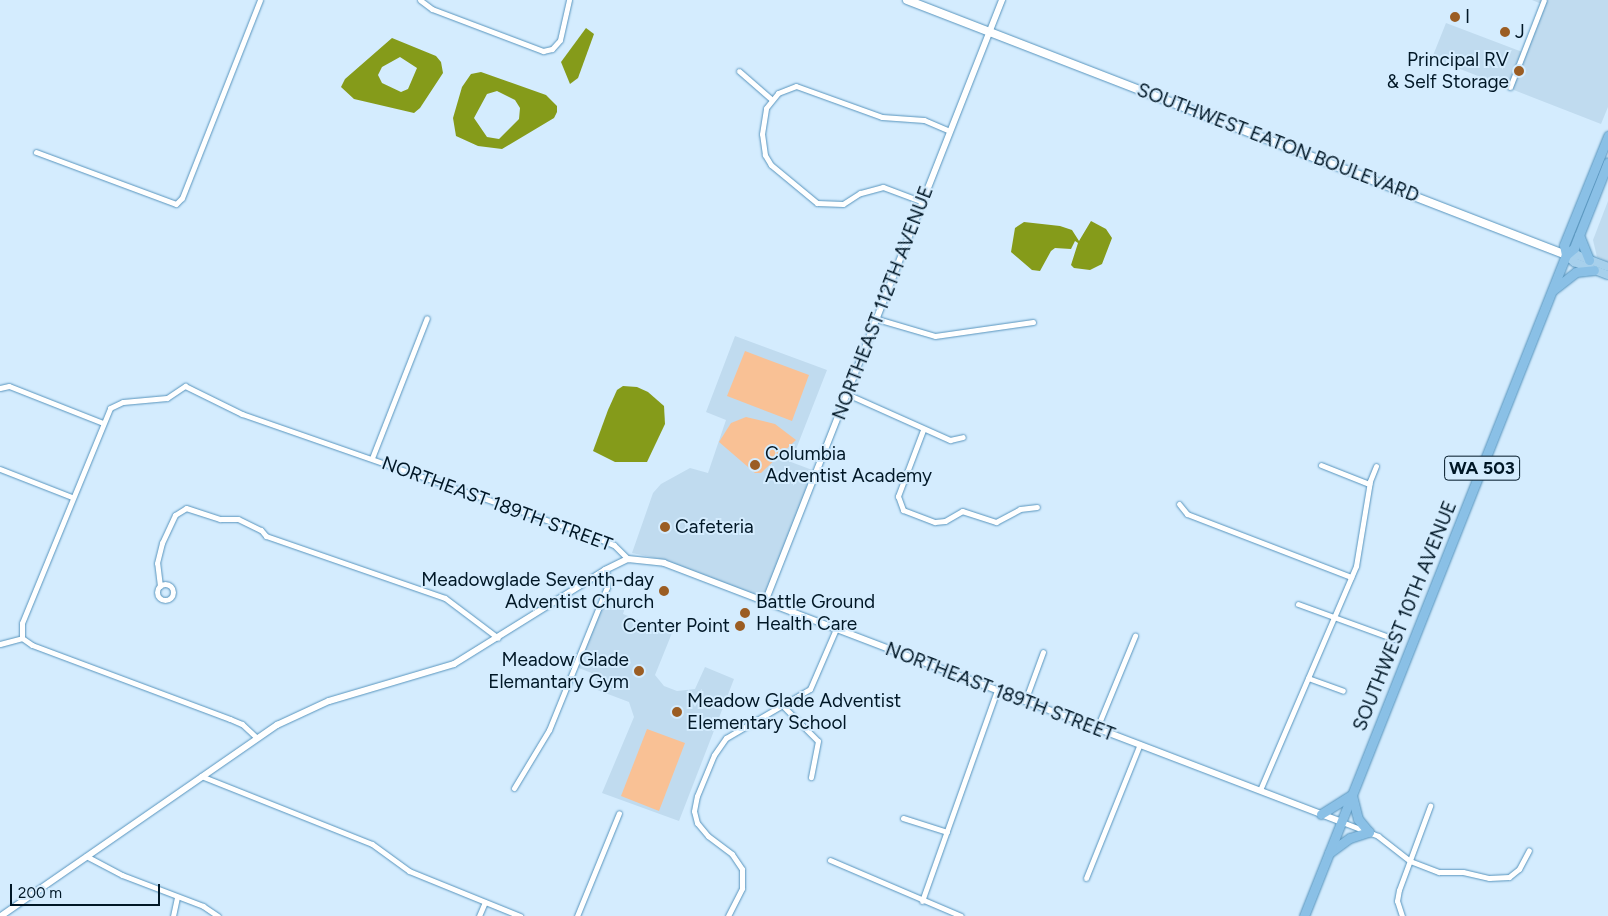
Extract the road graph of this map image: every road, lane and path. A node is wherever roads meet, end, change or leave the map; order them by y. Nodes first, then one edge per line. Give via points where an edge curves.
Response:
1 (260, 0) edge
2 (569, 0) edge
3 (907, 0) edge
4 (1002, 0) edge
5 (1544, 0) edge
6 (422, 2) edge
7 (990, 32) junction
8 (739, 71) dead end
9 (1510, 86) dead end
10 (771, 99) junction
11 (950, 131) junction
12 (1608, 136) edge
13 (36, 152) dead end
14 (1608, 162) edge
15 (923, 202) junction
16 (1579, 234) junction
17 (1566, 255) junction
18 (1589, 260) junction
19 (1608, 267) edge
20 (1594, 270) junction
21 (1608, 275) edge
22 (1551, 292) junction
23 (427, 318) dead end
24 (877, 319) junction
25 (1033, 322) dead end
26 (0, 388) edge
27 (847, 394) junction
28 (103, 423) junction
29 (923, 430) junction
30 (963, 437) dead end
31 (372, 458) junction
32 (1321, 465) dead end
33 (1376, 466) dead end
34 (0, 469) edge
35 (1369, 484) junction
36 (72, 497) junction
37 (1179, 504) dead end
38 (1037, 507) dead end
39 (628, 559) junction
40 (605, 570) junction
41 (1351, 577) junction
42 (160, 586) dead end
43 (765, 602) junction
44 (1298, 604) dead end
45 (1334, 618) junction
46 (836, 629) junction
47 (1135, 636) dead end
48 (22, 638) junction
49 (498, 638) junction
50 (1394, 639) dead end
51 (0, 644) edge
52 (1043, 652) dead end
53 (1308, 678) junction
54 (997, 690) junction
55 (1343, 692) dead end
56 (1025, 701) junction
57 (783, 706) junction
58 (1096, 728) junction
59 (256, 737) junction
60 (1140, 744) junction
61 (201, 776) junction
62 (811, 777) dead end
63 (514, 788) dead end
64 (1260, 790) junction
65 (1352, 795) junction
66 (1430, 806) dead end
67 (619, 814) dead end
68 (1321, 814) junction
69 (903, 818) dead end
70 (1342, 822) junction
71 (947, 832) junction
72 (1369, 832) junction
73 (1529, 850) dead end
74 (1329, 853) junction
75 (86, 856) junction
76 (830, 860) dead end
77 (1410, 862) junction
78 (1086, 878) dead end
79 (177, 897) junction
80 (922, 901) junction
81 (485, 902) junction
82 (1, 916) edge
83 (173, 916) edge
84 (218, 916) edge
85 (479, 916) edge
86 (520, 916) edge
87 (577, 916) edge
88 (728, 916) edge
89 (962, 916) edge
90 (1304, 916) edge
91 (1402, 916) edge

1 - 13 street via 182,198 176,204
2 - 6 street via 561,37 552,49 538,50
3 - 7 main road, SOUTHWEST EATON BOULEVARD
4 - 7 street, NORTHEAST 112TH AVENUE
5 - 9 street
7 - 11 street, NORTHEAST 112TH AVENUE
7 - 17 main road, SOUTHWEST EATON BOULEVARD
8 - 10 street
10 - 11 street via 796,86 882,118 924,120
10 - 15 street via 762,134 765,155 771,165 807,197 825,206 843,204 860,193 883,188
11 - 15 street, NORTHEAST 112TH AVENUE
12 - 17 highway, SOUTHWEST 10TH AVENUE / WA 503 via 1564,245
14 - 16 highway, SOUTHWEST 10TH AVENUE / WA 503
15 - 24 street, NORTHEAST 112TH AVENUE
16 - 17 highway, SOUTHWEST 10TH AVENUE / WA 503 via 1574,248
16 - 18 highway
17 - 18 main road, SOUTHWEST EATON BOULEVARD
17 - 20 main road, SOUTHWEST EATON BOULEVARD
17 - 22 highway, SOUTHWEST 10TH AVENUE / WA 503
18 - 19 main road, SOUTHWEST EATON BOULEVARD
20 - 21 main road, SOUTHWEST EATON BOULEVARD
20 - 22 highway via 1576,272
22 - 65 highway, SOUTHWEST 10TH AVENUE / WA 503
23 - 31 street
24 - 25 street via 935,336
24 - 27 street, NORTHEAST 112TH AVENUE
26 - 28 street via 10,386
27 - 29 street
27 - 43 street, NORTHEAST 112TH AVENUE
28 - 31 street, NORTHEAST 189TH STREET via 110,408 123,402 159,400 188,387 242,414
28 - 36 street
29 - 30 street via 950,440
29 - 38 street via 898,494 898,504 907,511 938,522 962,511 996,522 1020,509
31 - 39 street, NORTHEAST 189TH STREET via 590,535 614,545
32 - 35 street
33 - 35 street
34 - 36 street
35 - 41 street via 1357,563
36 - 48 street via 22,624
37 - 41 street via 1187,514
39 - 40 street
39 - 43 street, NORTHEAST 189TH STREET via 658,561
40 - 49 street
40 - 63 street via 607,587 549,730
41 - 45 street
42 - 49 street via 157,563 162,543 175,515 186,508 220,519 238,519 261,530 266,536 445,598
43 - 46 street, NORTHEAST 189TH STREET
44 - 45 street
45 - 50 street
45 - 53 street
46 - 54 street, NORTHEAST 189TH STREET
46 - 57 street via 810,689
47 - 58 street
48 - 51 street
48 - 59 street via 32,645 242,724
49 - 59 street via 454,664 329,701
52 - 56 street
53 - 55 street
53 - 64 street
54 - 56 street, NORTHEAST 189TH STREET
54 - 71 street
56 - 58 street, NORTHEAST 189TH STREET
57 - 62 street via 818,741
57 - 88 street via 742,726 723,741 711,759 696,800 695,815 700,826 732,854 742,869 742,888
58 - 60 street, NORTHEAST 189TH STREET
59 - 61 street
60 - 64 street, NORTHEAST 189TH STREET
60 - 78 street
61 - 75 street
61 - 81 street via 372,844 410,871
64 - 68 street, NORTHEAST 189TH STREET
65 - 68 highway
65 - 70 highway, SOUTHWEST 10TH AVENUE / WA 503
65 - 72 highway via 1358,819
66 - 77 street
67 - 87 street
68 - 70 street, NORTHEAST 189TH STREET
69 - 71 street
70 - 72 street
70 - 74 highway, WA 503
71 - 80 street
72 - 74 highway via 1350,838
72 - 77 street
73 - 77 street via 1519,868 1508,876 1489,878 1463,872 1439,872
74 - 90 highway, WA 503
75 - 79 street
75 - 82 street
76 - 80 street via 899,887
77 - 91 street via 1397,901
79 - 83 street
79 - 84 street via 203,906
80 - 89 street
81 - 85 street
81 - 86 street

